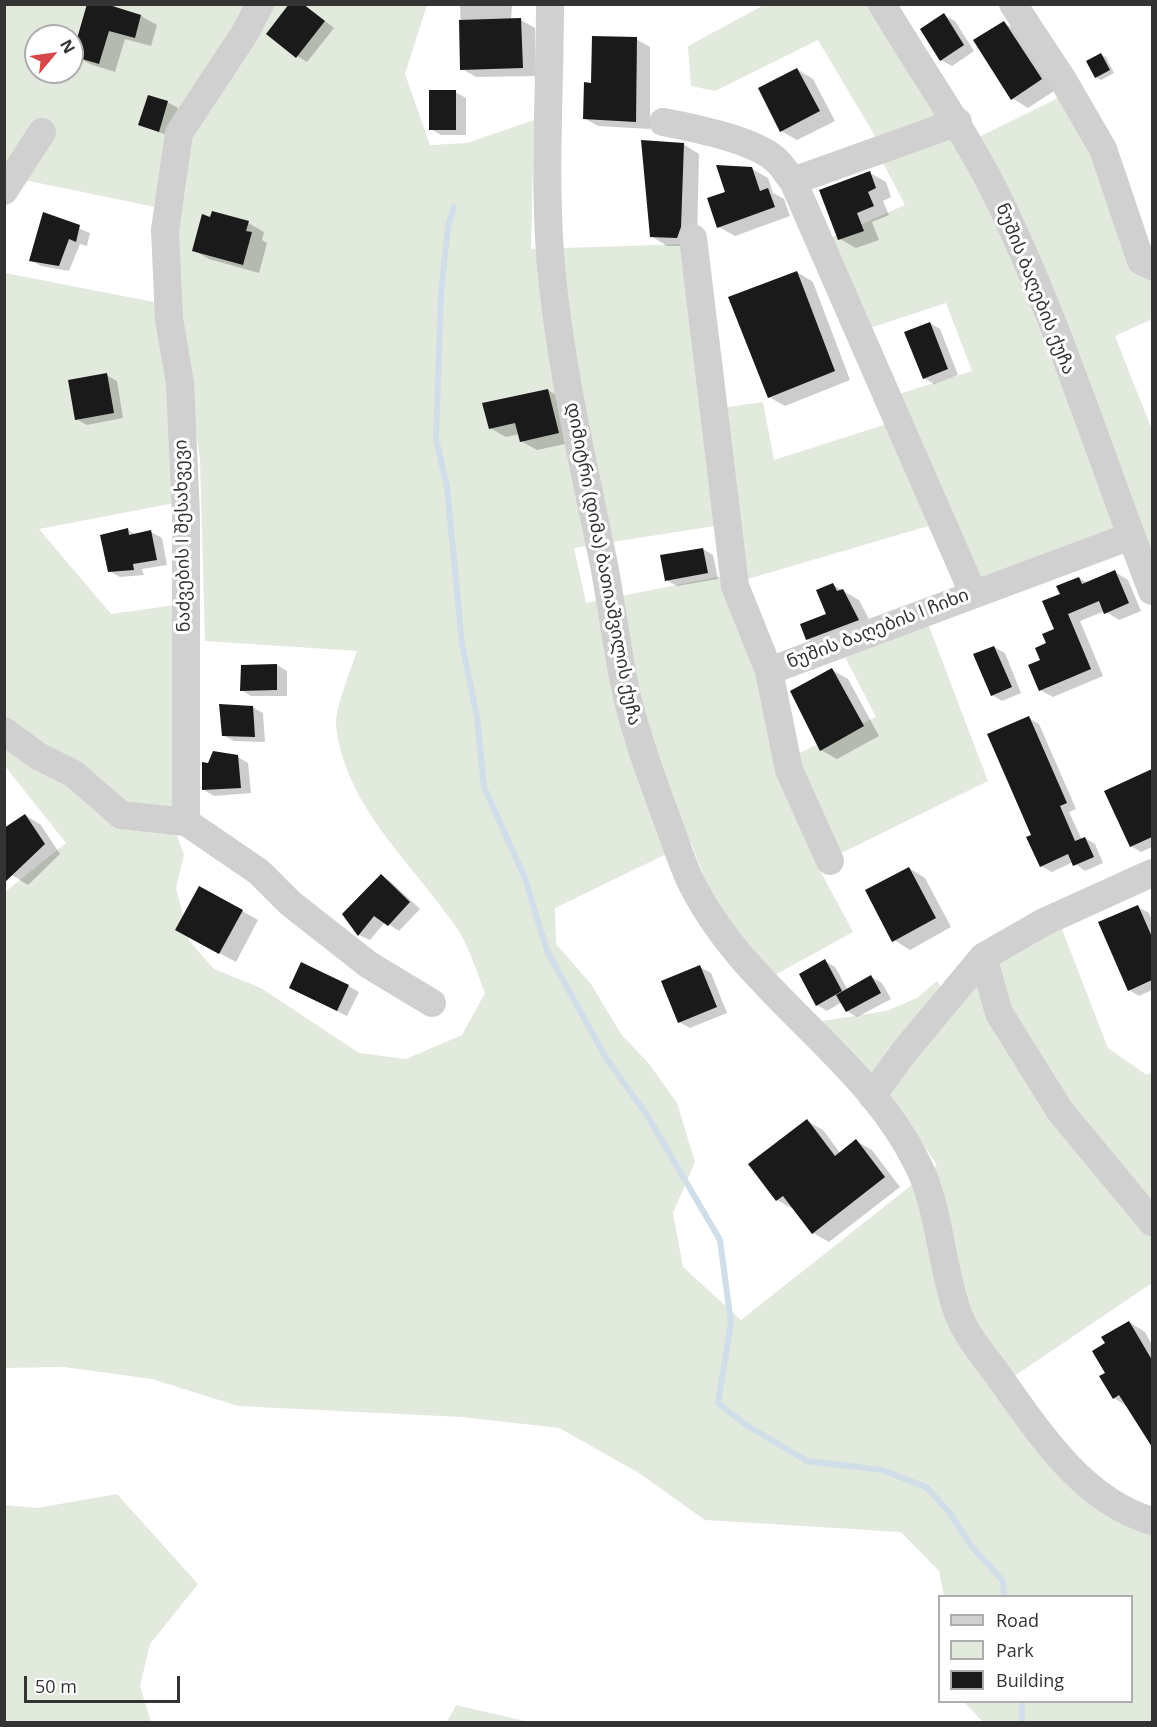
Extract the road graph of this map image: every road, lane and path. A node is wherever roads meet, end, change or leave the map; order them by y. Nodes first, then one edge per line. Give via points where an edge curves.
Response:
1 (260, 4) edge
2 (550, 4) edge
3 (882, 4) edge
4 (1013, 4) edge
5 (663, 122) dead end
6 (958, 122) junction
7 (42, 132) dead end
8 (793, 181) junction
9 (4, 191) edge
10 (693, 238) dead end
11 (1152, 266) edge
12 (1131, 536) junction
13 (1152, 591) edge
14 (973, 593) junction
15 (769, 670) junction
16 (4, 731) edge
17 (186, 822) junction
18 (830, 861) dead end
19 (1152, 873) edge
20 (983, 957) junction
21 (432, 1003) dead end
22 (872, 1096) junction
23 (1152, 1222) edge
24 (1152, 1521) edge

1 - 17 street, ნაძვების I შესახვევი via 179,133 165,230 169,320 180,383 186,514
2 - 22 street, დიმიტრი (დიმა) ბათიაშვილის ქუჩა via 546,135 550,255 569,393 626,693 641,746 690,880 733,949
3 - 6 street, ნუშის ბაღების ქუჩა
4 - 11 street via 1103,149 1141,261
5 - 8 street via 704,130 748,146 775,159
6 - 8 street
6 - 12 street, ნუშის ბაღების ქუჩა via 1038,287
7 - 9 street
8 - 14 street
10 - 15 street, ნუშის ბაღების I ჩიხი via 735,586
12 - 13 street, ნუშის ბაღების ქუჩა
12 - 14 street, ნუშის ბაღების I ჩიხი
14 - 15 street, ნუშის ბაღების I ჩიხი
15 - 18 street via 789,770
16 - 17 street via 38,756 74,774 121,814
17 - 21 street via 259,872 290,903 369,965
19 - 20 street via 1044,922
20 - 22 street
20 - 23 street via 999,1013 1060,1111
22 - 24 street, დიმიტრი (დიმა) ბათიაშვილის ქუჩა via 919,1166 933,1205 959,1318 981,1352 1046,1441 1084,1483 1131,1515

